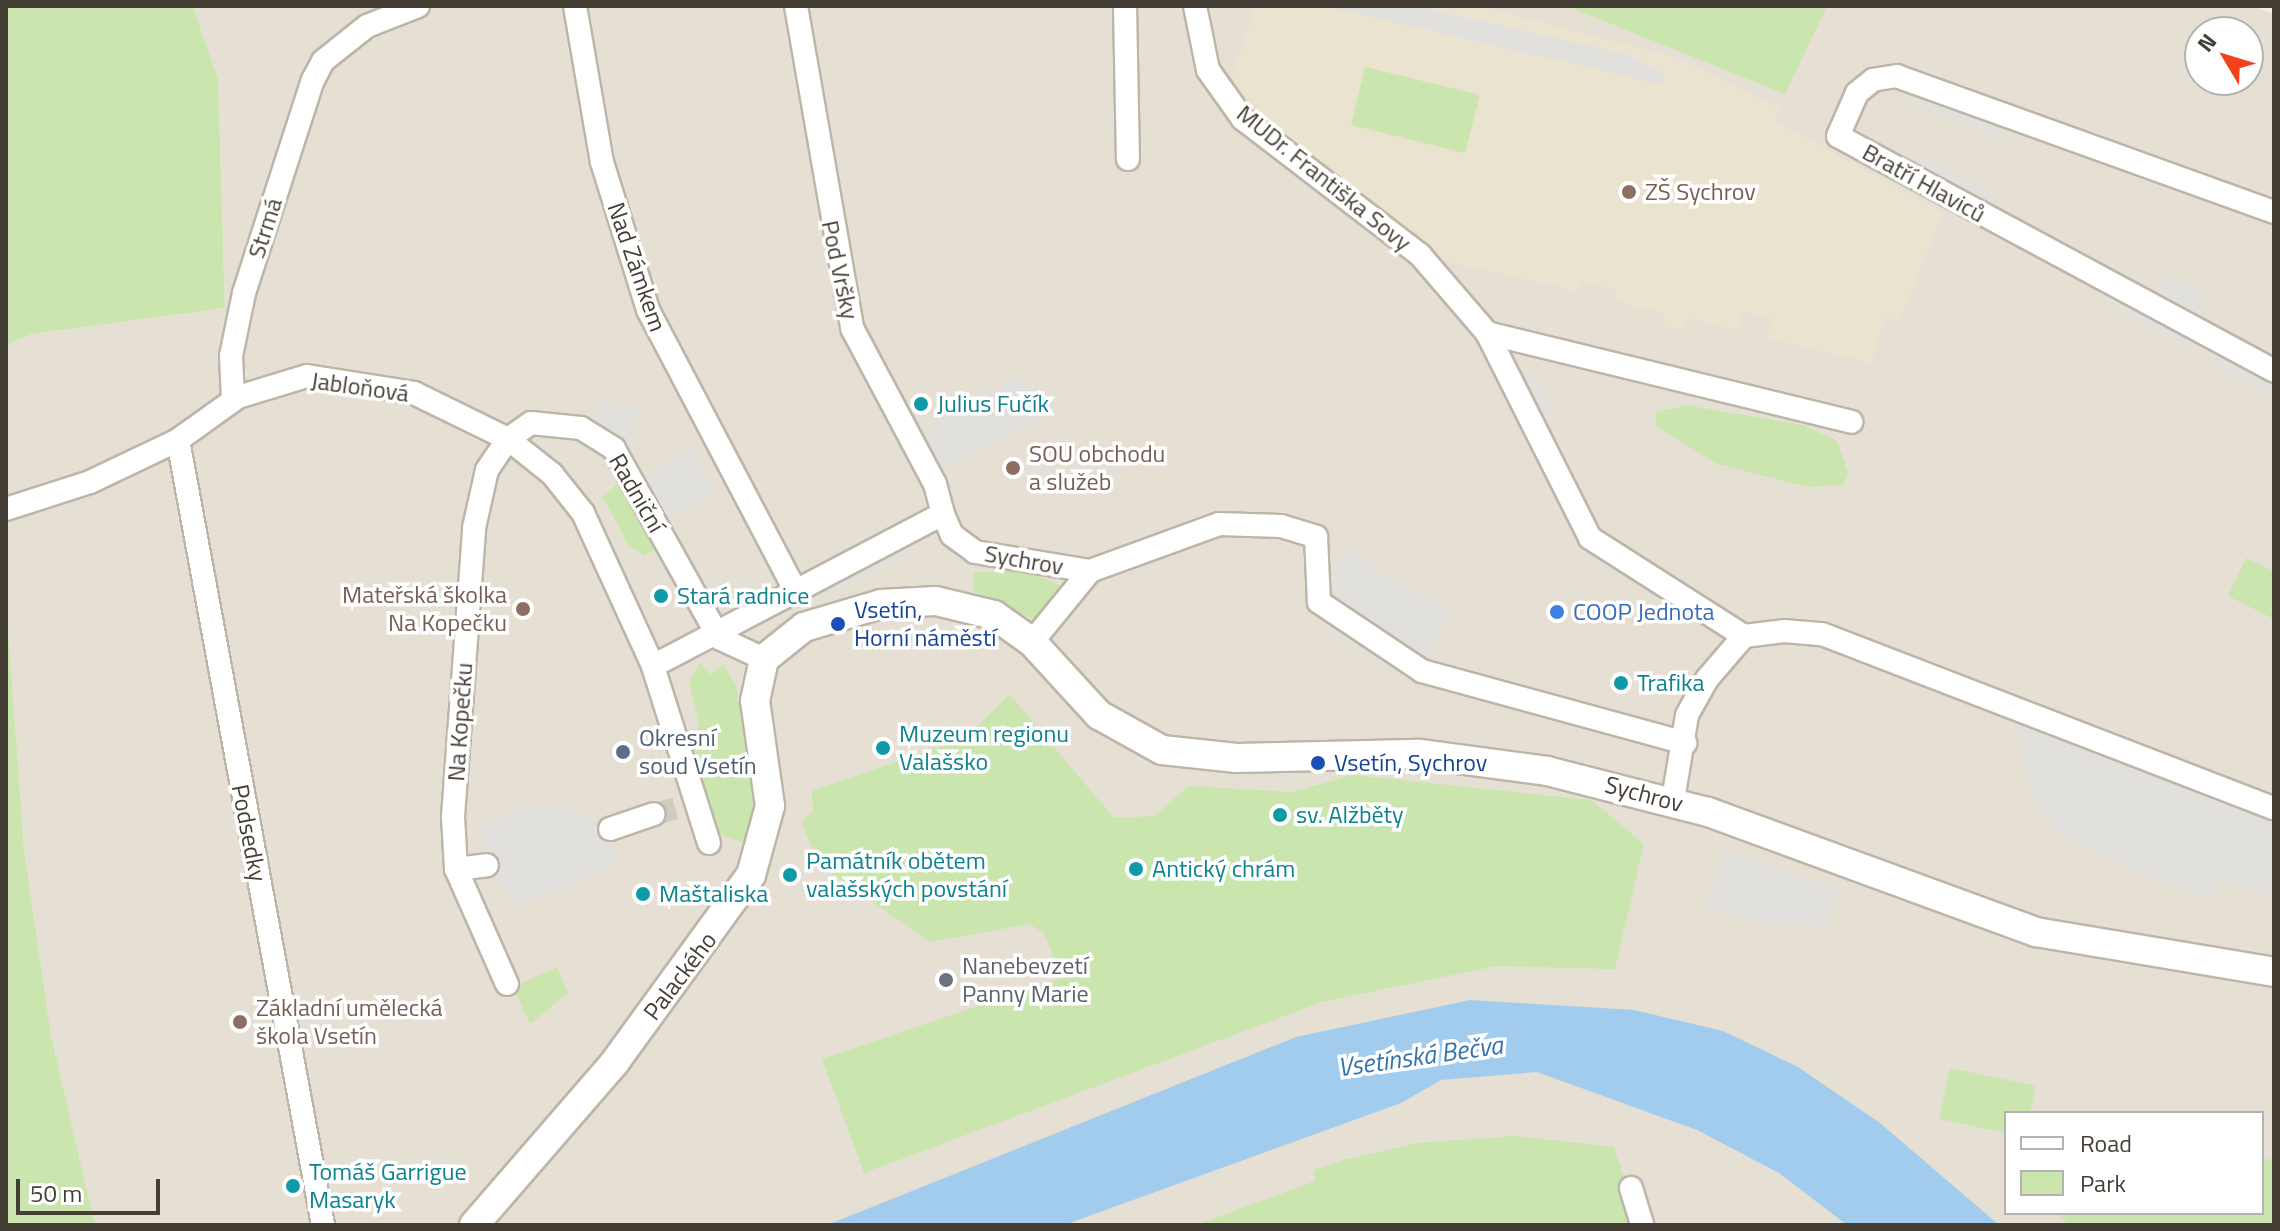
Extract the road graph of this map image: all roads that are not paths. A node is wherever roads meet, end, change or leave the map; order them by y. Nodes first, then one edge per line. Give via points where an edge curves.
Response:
1 (418, 6) edge
2 (575, 6) edge
3 (796, 6) edge
4 (1125, 6) edge
5 (1195, 6) edge
6 (1128, 159) dead end
7 (2274, 212) edge
8 (1487, 333) junction
9 (2274, 371) edge
10 (233, 400) junction
11 (1851, 422) dead end
12 (508, 439) junction
13 (178, 440) junction
14 (6, 509) edge
15 (943, 514) junction
16 (961, 542) joint
17 (1090, 571) junction
18 (797, 594) junction
19 (1744, 636) junction
20 (719, 638) junction
21 (1032, 642) junction
22 (764, 659) junction
23 (653, 666) junction
24 (1685, 743) junction
25 (1673, 800) junction
26 (2274, 808) edge
27 (654, 814) tunnel mouth
28 (610, 829) dead end
29 (709, 843) dead end
30 (487, 865) dead end
31 (456, 869) junction
32 (2274, 972) edge
33 (507, 984) dead end
34 (1631, 1188) dead end
35 (323, 1225) edge
36 (474, 1225) edge
37 (1642, 1225) edge

1 - 10 street, Strmá via 367,26 323,61 244,293 231,356
2 - 18 street, Nad Zámkem via 602,162 648,310
3 - 15 street, Pod Vršky via 852,328 935,484
4 - 6 street
5 - 8 street, MUDr. Františka Sovy via 1208,70 1243,119 1420,255
7 - 9 street, Bratří Hlaviců via 1897,76 1873,80 1857,93 1838,136
8 - 11 street
8 - 19 street, MUDr. Františka Sovy via 1590,538
10 - 12 street, Jabloňová via 307,376 414,393
10 - 13 street, Jabloňová
12 - 20 street, Radniční via 531,423 581,428 614,449
12 - 23 street, Jabloňová via 552,474 583,513
12 - 31 street, Na Kopečku via 487,470 474,528
13 - 14 street, Jabloňová via 90,482
13 - 35 street, Podsedky
15 - 16 street, Pod Vršky
15 - 18 street
16 - 17 street, Sychrov via 1012,561
17 - 21 street, Sychrov
17 - 24 street, Sychrov via 1219,524 1281,526 1316,537 1319,602 1422,671
18 - 20 street
19 - 24 street via 1690,708
19 - 26 street via 1822,634
20 - 22 street
20 - 23 street
21 - 22 street, Sychrov via 984,611 919,601 820,621
21 - 25 street, Sychrov via 1099,715 1175,753 1446,756
22 - 36 street, Palackého via 755,701 770,806 751,875 615,1062
23 - 29 street, Jabloňová via 687,804
24 - 25 street
25 - 32 street, Sychrov via 2036,932
27 - 28 street
30 - 31 street
31 - 33 street, Na Kopečku
34 - 37 street

